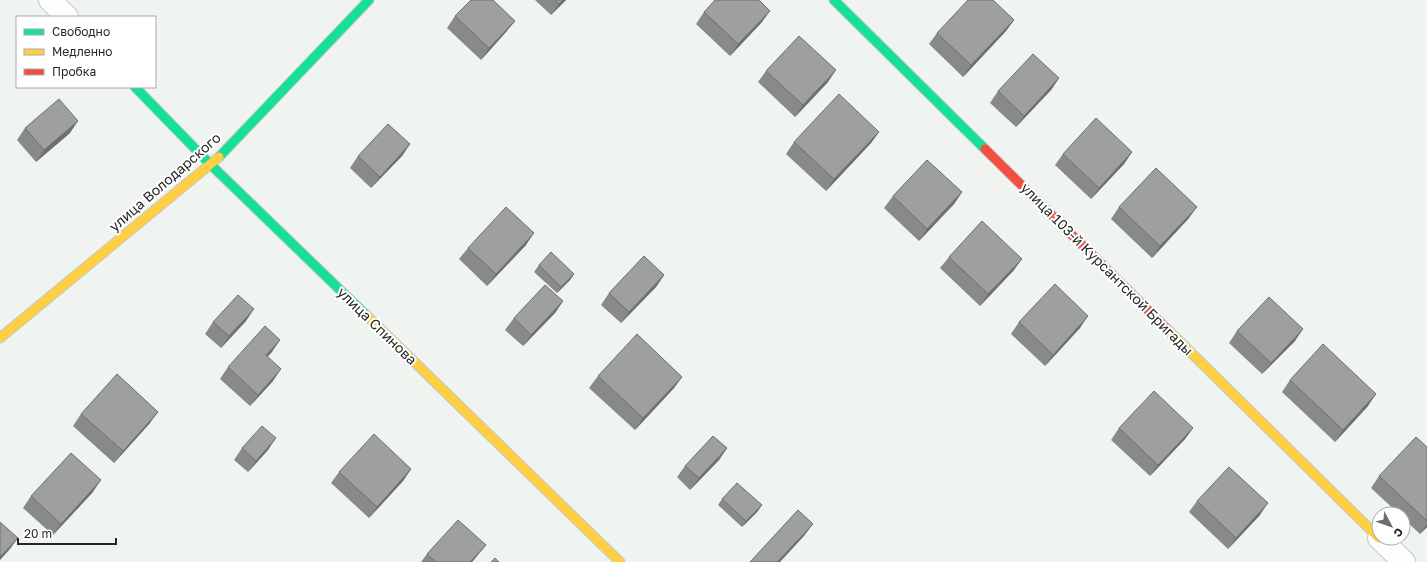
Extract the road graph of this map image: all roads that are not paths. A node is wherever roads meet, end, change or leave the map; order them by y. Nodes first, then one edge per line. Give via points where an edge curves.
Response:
1 (50, 0) edge
2 (369, 0) edge
3 (834, 0) edge
4 (66, 16) edge
5 (136, 88) edge
6 (211, 165) junction
7 (0, 338) edge
8 (1371, 530) edge
9 (1387, 546) edge
10 (620, 562) edge
11 (1404, 562) edge

1 - 4 street
2 - 6 street, улица Володарского
3 - 8 street, улица 103-й Курсантской Бригады
5 - 6 street, улица Спинова
6 - 7 street, улица Володарского
6 - 10 street, улица Спинова
9 - 11 street, улица 103-й Курсантской Бригады

